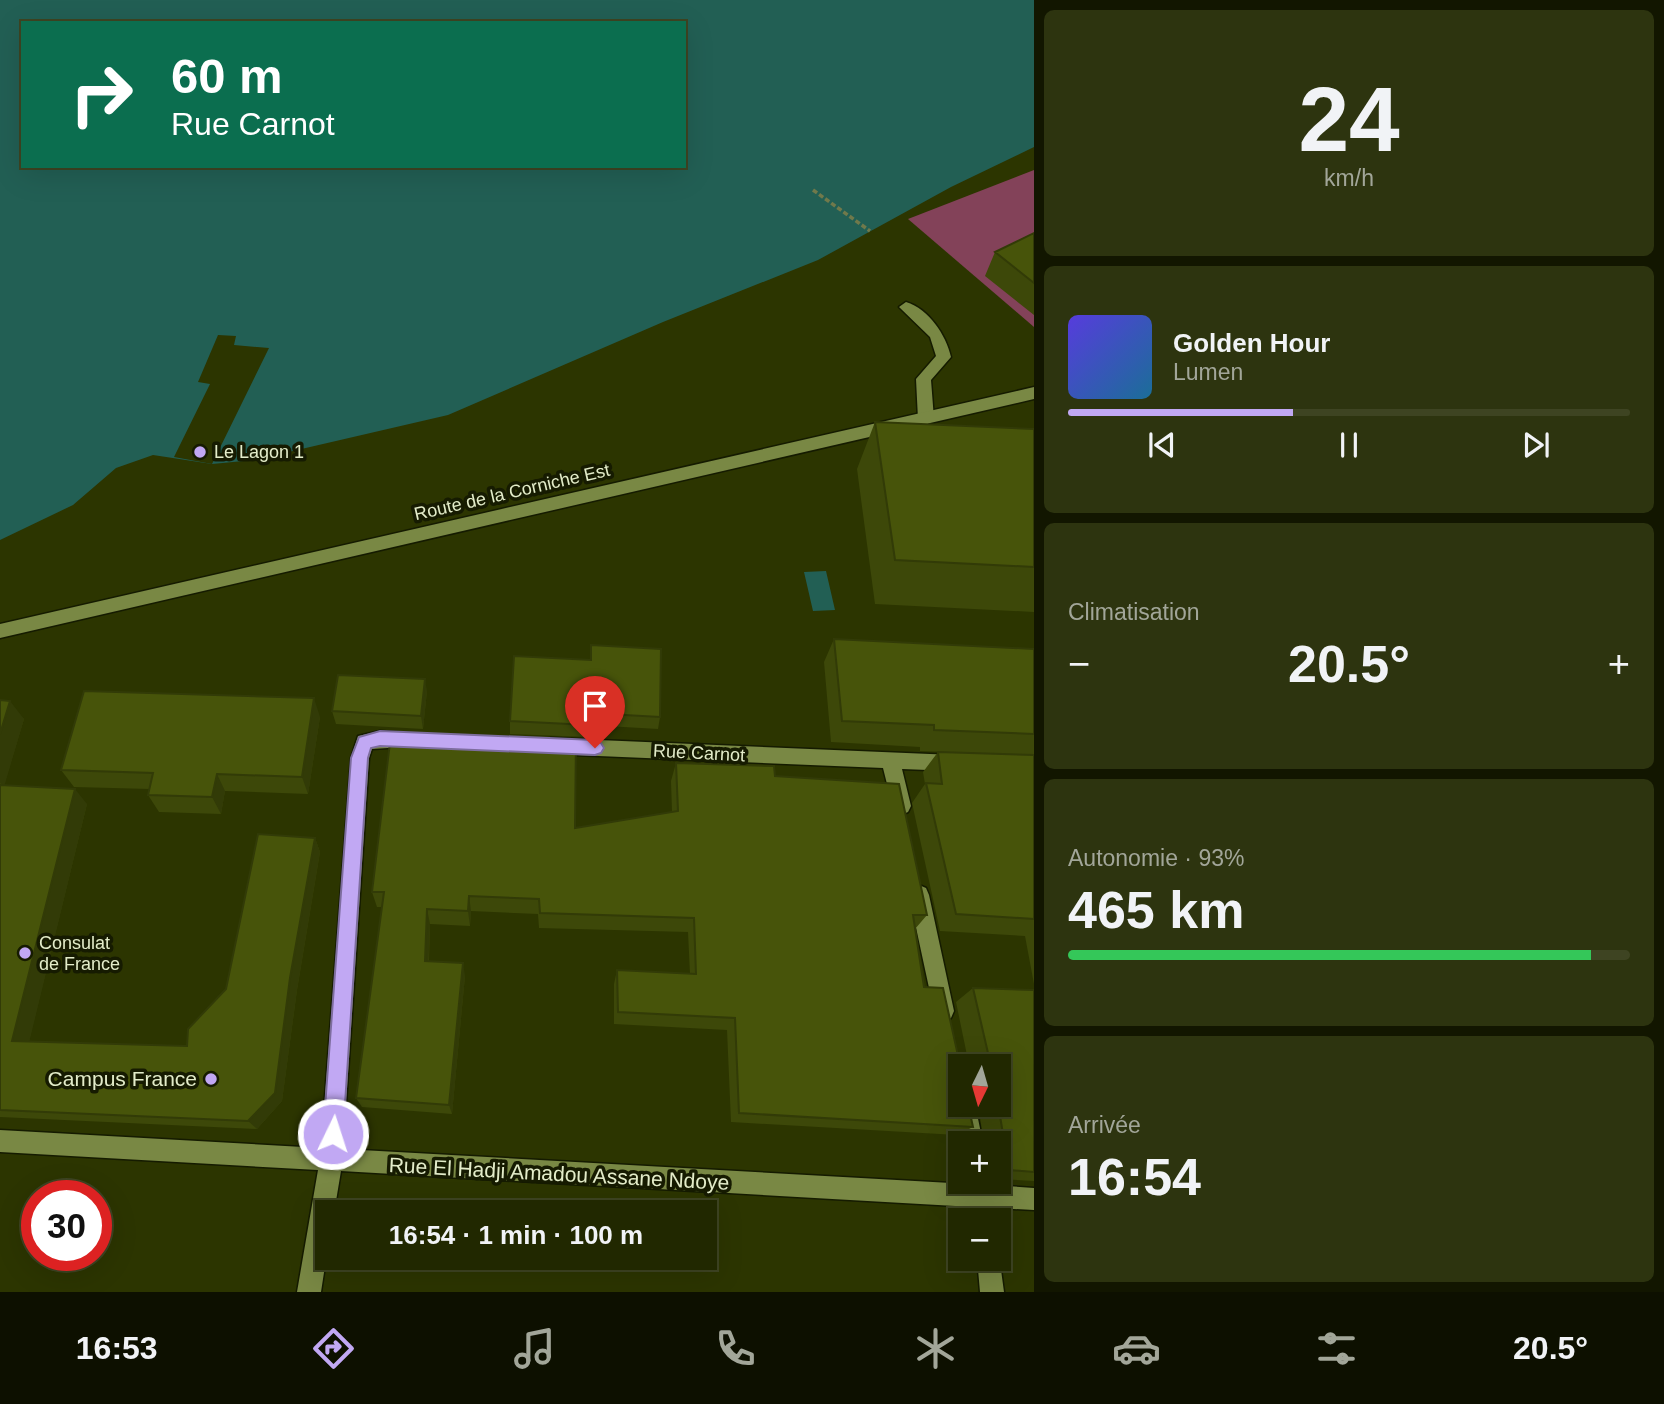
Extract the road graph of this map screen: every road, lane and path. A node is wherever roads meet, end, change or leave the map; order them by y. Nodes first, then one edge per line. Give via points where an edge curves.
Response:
1 (813, 190) dead end
2 (870, 231) dead end
3 (906, 307) dead end
4 (1034, 393) edge
5 (926, 419) junction
6 (0, 631) edge
7 (435, 741) edge
8 (532, 745) edge
9 (891, 761) junction
10 (969, 764) edge
11 (906, 829) edge
12 (914, 870) edge
13 (949, 1034) edge
14 (0, 1141) edge
15 (331, 1161) junction
16 (983, 1199) edge
17 (1034, 1199) edge
18 (990, 1271) edge
19 (309, 1292) edge
20 (992, 1292) edge

1 - 2 path
3 - 5 street via 938,334 943,347 944,357 923,379
4 - 5 street, Route de la Corniche Est
5 - 6 street, Route de la Corniche Est
7 - 15 street via 380,738 365,742 360,758
8 - 9 street, Rue Carnot
9 - 10 street, Rue Carnot
9 - 11 street
12 - 13 street
14 - 15 street, Rue El Hadji Amadou Assane Ndoye
15 - 16 street, Rue El Hadji Amadou Assane Ndoye
15 - 19 street
16 - 17 street, Rue El Hadji Amadou Assane Ndoye
18 - 20 street

